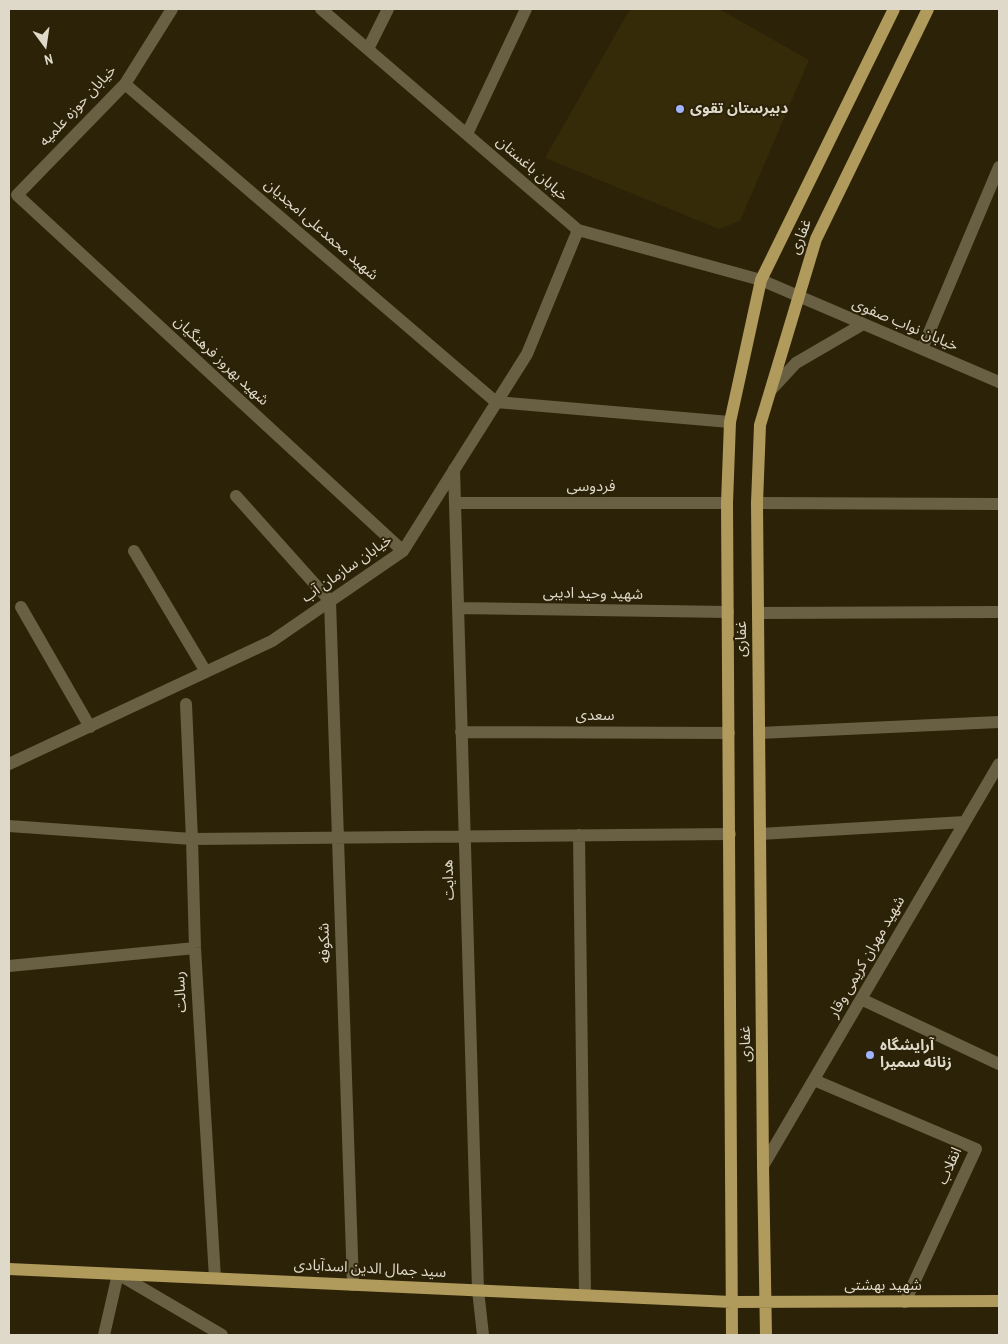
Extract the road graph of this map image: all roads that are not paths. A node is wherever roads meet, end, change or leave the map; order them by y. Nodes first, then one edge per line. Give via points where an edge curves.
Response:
1 (172, 9) edge
2 (321, 9) edge
3 (388, 9) edge
4 (526, 9) edge
5 (894, 9) edge
6 (928, 9) edge
7 (368, 50) junction
8 (125, 84) junction
9 (467, 134) junction
10 (999, 167) edge
11 (17, 195) joint
12 (578, 230) junction
13 (761, 280) junction
14 (799, 297) junction
15 (863, 324) junction
16 (922, 349) junction
17 (999, 382) edge
18 (771, 390) junction
19 (496, 402) junction
20 (730, 422) junction
21 (454, 469) junction
22 (236, 496) dead end
23 (455, 503) junction
24 (727, 503) junction
25 (757, 503) junction
26 (999, 504) edge
27 (404, 550) junction
28 (134, 551) dead end
29 (330, 601) junction
30 (21, 607) dead end
31 (458, 608) junction
32 (728, 612) junction
33 (999, 612) edge
34 (758, 613) junction
35 (206, 672) junction
36 (186, 704) dead end
37 (999, 722) edge
38 (90, 727) junction
39 (461, 732) junction
40 (729, 733) junction
41 (759, 733) junction
42 (9, 764) edge
43 (999, 764) edge
44 (965, 822) junction
45 (9, 826) edge
46 (730, 834) junction
47 (760, 834) junction
48 (579, 835) junction
49 (464, 836) junction
50 (338, 838) junction
51 (192, 839) junction
52 (195, 948) junction
53 (9, 966) edge
54 (861, 999) junction
55 (999, 1064) edge
56 (814, 1080) junction
57 (763, 1166) junction
58 (9, 1269) edge
59 (118, 1274) junction
60 (215, 1278) junction
61 (353, 1285) junction
62 (478, 1290) junction
63 (585, 1295) junction
64 (999, 1301) edge
65 (731, 1302) junction
66 (766, 1302) junction
67 (905, 1302) junction
68 (104, 1335) edge
69 (222, 1335) edge
70 (483, 1335) edge
71 (732, 1335) edge
72 (766, 1335) edge

1 - 8 street, خیابان حوزه علمیه
2 - 7 street, خیابان باغستان
3 - 7 street
4 - 9 street
5 - 13 main road, غفاری
6 - 14 main road, غفاری via 816,239
7 - 9 street, خیابان باغستان
8 - 11 street, خیابان حوزه علمیه
8 - 19 street, شهید محمدعلی امجدیان
9 - 12 street, خیابان باغستان
10 - 16 street
11 - 27 street, شهید بهروز فرهنگیان
12 - 13 street, خیابان باغستان
12 - 19 street, خیابان سازمان آب via 527,354
13 - 14 street, خیابان نواب صفوی
13 - 20 main road, غفاری
14 - 15 street, خیابان نواب صفوی
14 - 18 main road, غفاری
15 - 16 street, خیابان نواب صفوی
15 - 18 street via 796,363
16 - 17 street, خیابان نواب صفوی
18 - 25 main road, غفاری via 760,426
19 - 20 street
19 - 21 street, خیابان سازمان آب
20 - 24 main road, غفاری
21 - 23 street, هدایت
21 - 27 street, خیابان سازمان آب
22 - 29 street
23 - 24 street, فردوسی
23 - 31 street, هدایت
24 - 32 main road, غفاری
25 - 26 street
25 - 34 main road, غفاری
27 - 29 street, خیابان سازمان آب
28 - 35 street
29 - 35 street, خیابان سازمان آب via 272,641
29 - 50 street, شکوفه
30 - 38 street
31 - 32 street, شهید وحید ادیبی
31 - 39 street, هدایت
32 - 40 main road, غفاری
33 - 34 street
34 - 41 main road, غفاری
35 - 38 street, خیابان سازمان آب
36 - 51 street, رسالت
37 - 41 street
38 - 42 street, خیابان سازمان آب
39 - 40 street, سعدی
39 - 49 street, هدایت
40 - 46 main road, غفاری
41 - 47 main road, غفاری
43 - 44 street, شهید مهران کریمی وقار
44 - 47 street
44 - 54 street, شهید مهران کریمی وقار
45 - 51 street
46 - 48 street
46 - 65 main road, غفاری
47 - 57 main road, غفاری
48 - 49 street
48 - 63 street
49 - 50 street
49 - 62 street, هدایت
50 - 51 street
50 - 61 street, شکوفه
51 - 52 street, رسالت
52 - 53 street
52 - 60 street, رسالت
54 - 55 street
54 - 56 street, شهید مهران کریمی وقار
56 - 57 street, شهید مهران کریمی وقار
56 - 67 street, انقلاب via 976,1149
57 - 66 main road, غفاری
58 - 59 main road, سید جمال الدین اسدآبادی
59 - 60 main road, سید جمال الدین اسدآبادی
59 - 68 street
59 - 69 street
60 - 61 main road, سید جمال الدین اسدآبادی
61 - 62 main road, سید جمال الدین اسدآبادی
62 - 63 main road, سید جمال الدین اسدآبادی
62 - 70 street, هدایت
63 - 65 main road, سید جمال الدین اسدآبادی
64 - 67 main road, شهید بهشتی
65 - 66 main road, شهید بهشتی
65 - 71 main road, غفاری
66 - 67 main road, شهید بهشتی
66 - 72 main road, غفاری

